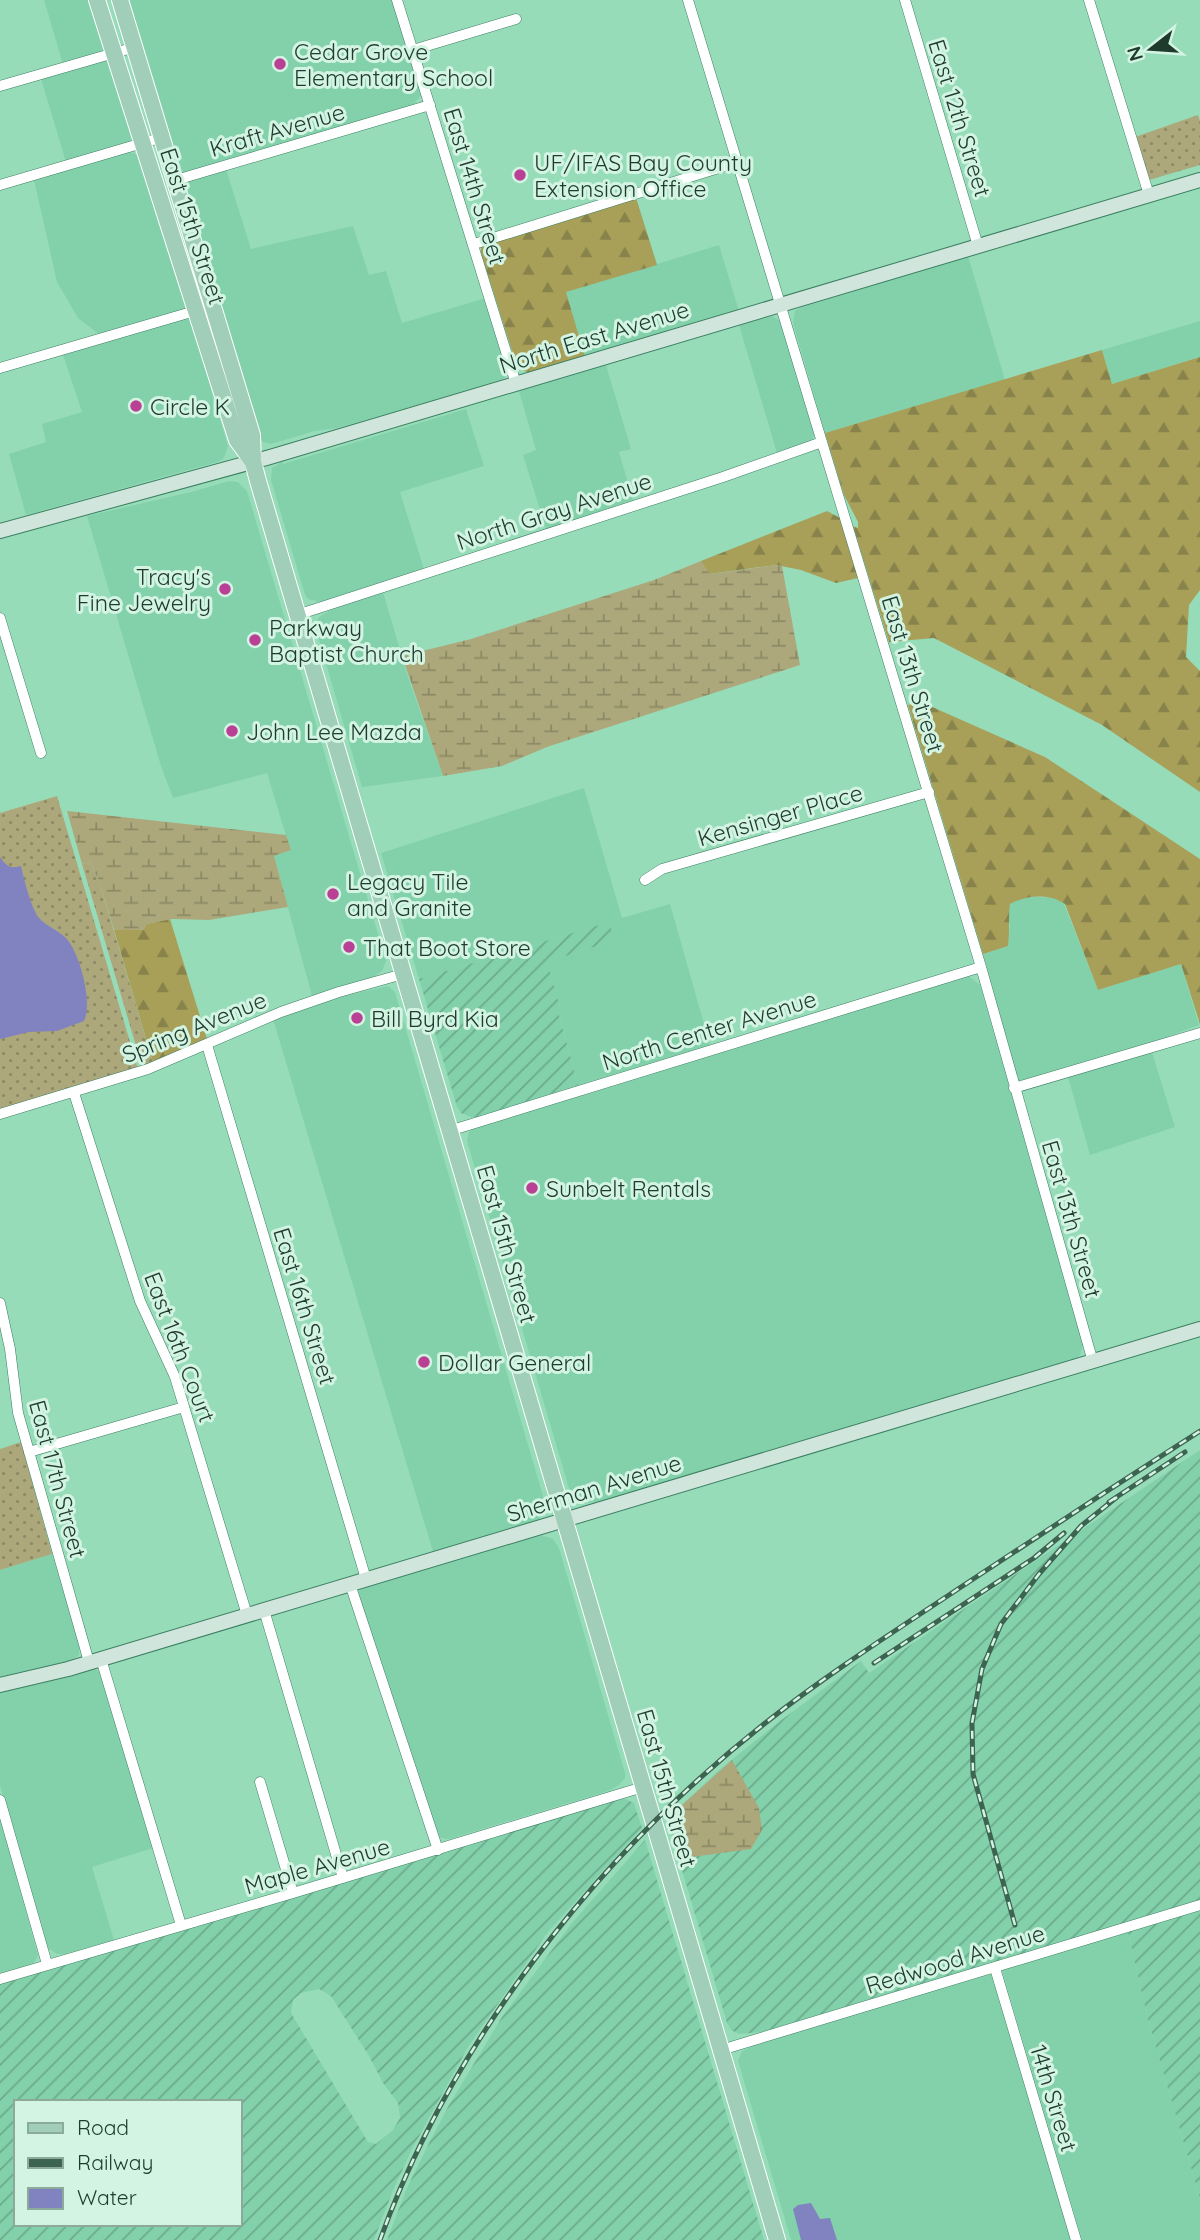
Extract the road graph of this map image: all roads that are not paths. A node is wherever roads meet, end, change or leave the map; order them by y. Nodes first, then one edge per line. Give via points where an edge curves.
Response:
1 (97, 0) edge
2 (120, 0) edge
3 (397, 0) edge
4 (688, 0) edge
5 (905, 0) edge
6 (1089, 0) edge
7 (516, 19) dead end
8 (135, 47) junction
9 (413, 50) junction
10 (114, 53) junction
11 (0, 86) edge
12 (430, 106) junction
13 (163, 138) junction
14 (142, 144) junction
15 (738, 162) junction
16 (150, 168) junction
17 (176, 180) junction
18 (1200, 180) edge
19 (0, 185) edge
20 (1149, 195) junction
21 (161, 202) junction
22 (474, 244) junction
23 (978, 246) junction
24 (781, 305) junction
25 (205, 309) junction
26 (0, 368) edge
27 (516, 384) junction
28 (822, 442) junction
29 (253, 462) junction
30 (0, 531) edge
31 (298, 615) junction
32 (0, 618) edge
33 (41, 753) dead end
34 (929, 792) junction
35 (645, 880) dead end
36 (981, 967) junction
37 (403, 974) junction
38 (1200, 1033) edge
39 (207, 1045) junction
40 (1014, 1088) junction
41 (74, 1093) junction
42 (0, 1115) edge
43 (449, 1131) junction
44 (0, 1303) edge
45 (1200, 1329) edge
46 (1093, 1362) junction
47 (184, 1407) junction
48 (29, 1452) junction
49 (565, 1520) junction
50 (366, 1579) junction
51 (350, 1584) junction
52 (264, 1610) junction
53 (247, 1615) junction
54 (95, 1660) junction
55 (0, 1685) edge
56 (260, 1782) dead end
57 (643, 1787) junction
58 (0, 1800) edge
59 (438, 1850) junction
60 (343, 1878) junction
61 (293, 1894) junction
62 (1200, 1905) edge
63 (181, 1926) junction
64 (47, 1964) junction
65 (995, 1968) junction
66 (0, 1979) edge
67 (721, 2050) junction
68 (778, 2240) edge
69 (1076, 2240) edge

1 - 10 main road, East 15th Street
2 - 8 main road, East 15th Street
3 - 9 street, East 14th Street
4 - 15 street, East 13th Street
5 - 23 street, East 12th Street
6 - 20 street
7 - 9 street
8 - 10 street
8 - 13 main road, East 15th Street
9 - 12 street, East 14th Street
10 - 11 street
10 - 14 main road, East 15th Street
12 - 17 street, Kraft Avenue
12 - 22 street, East 14th Street
13 - 14 street
13 - 17 main road, East 15th Street
14 - 16 main road, East 15th Street
14 - 19 street
15 - 22 street
15 - 24 street, East 13th Street
16 - 17 main road via 164,180
16 - 21 main road, East 15th Street
17 - 21 main road via 164,187
17 - 25 main road, East 15th Street
18 - 20 main road, North East Avenue
20 - 23 main road, North East Avenue
21 - 25 main road, East 15th Street
22 - 27 street, East 14th Street
23 - 24 main road, North East Avenue
24 - 27 main road, North East Avenue
24 - 28 street, East 13th Street
25 - 26 street
25 - 29 main road, East 15th Street via 252,435
27 - 29 main road, North East Avenue
28 - 31 street, North Gray Avenue
28 - 34 street, East 13th Street
29 - 30 main road, North East Avenue
29 - 31 main road, East 15th Street
31 - 37 main road, East 15th Street
32 - 33 street
34 - 35 street, Kensinger Place via 662,869
34 - 36 street, East 13th Street
36 - 40 street, East 13th Street
36 - 43 street, North Center Avenue
37 - 39 street, Spring Avenue via 281,1012
37 - 43 main road, East 15th Street
38 - 40 street
39 - 41 street, Spring Avenue
39 - 50 street, East 16th Street
40 - 46 street, East 13th Street
41 - 42 street, Spring Avenue
41 - 47 street, East 16th Court via 140,1301
43 - 49 main road, East 15th Street
44 - 48 street, East 17th Street
45 - 46 main road, Sherman Avenue
46 - 49 main road, Sherman Avenue
47 - 48 street
47 - 53 street, East 16th Court
48 - 54 street, East 17th Street
49 - 50 main road, Sherman Avenue
49 - 57 main road, East 15th Street
50 - 51 main road, Sherman Avenue
51 - 52 main road, Sherman Avenue
51 - 59 street
52 - 53 main road, Sherman Avenue
52 - 60 street
53 - 54 main road, Sherman Avenue
54 - 55 main road, Sherman Avenue
54 - 63 street, East 17th Street
56 - 61 street
57 - 59 street, Maple Avenue
57 - 67 main road, East 15th Street
58 - 64 street
59 - 60 street, Maple Avenue
60 - 61 street, Maple Avenue
61 - 63 street, Maple Avenue
62 - 65 street, Redwood Avenue
63 - 64 street, Maple Avenue
64 - 66 street, Maple Avenue
65 - 67 street, Redwood Avenue
65 - 69 street, 14th Street
67 - 68 main road, East 15th Street

